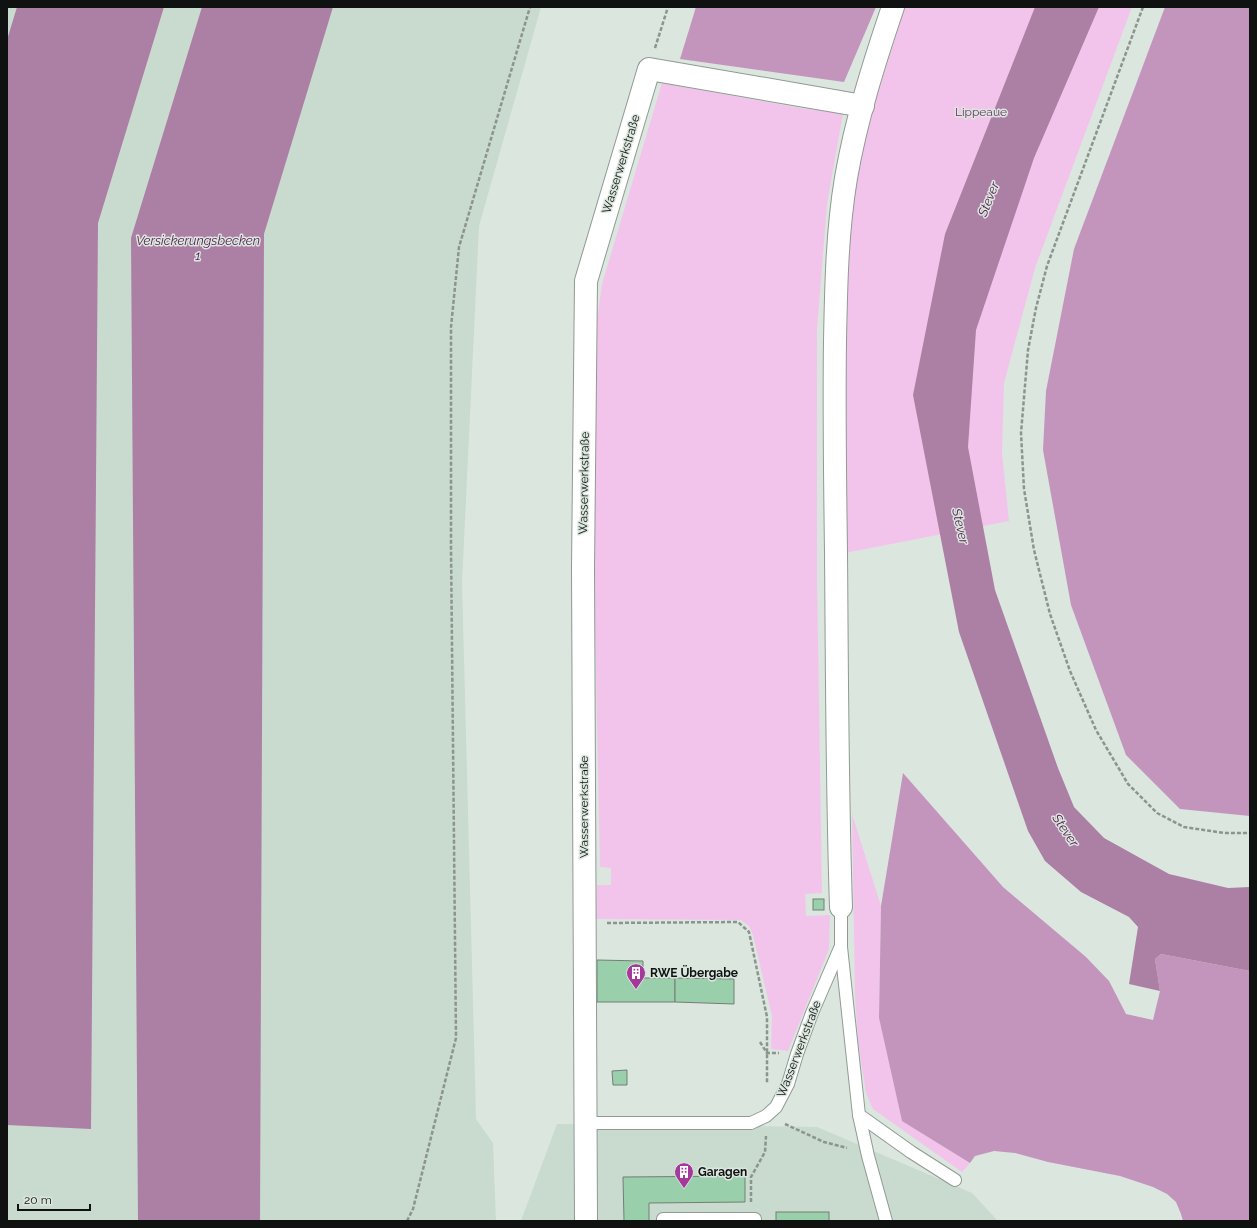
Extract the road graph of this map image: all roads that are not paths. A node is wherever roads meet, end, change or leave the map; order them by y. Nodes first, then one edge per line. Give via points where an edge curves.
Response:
1 (893, 7) edge
2 (862, 106) junction
3 (841, 907) joint
4 (841, 946) junction
5 (859, 1115) junction
6 (586, 1123) junction
7 (955, 1180) dead end
8 (755, 1220) edge
9 (586, 1221) edge
10 (663, 1221) edge
11 (886, 1221) edge

1 - 2 street, Wasserwerkstraße
2 - 3 street, Wasserwerkstraße via 841,216 836,320 835,531
2 - 6 street, Wasserwerkstraße via 649,69 586,281 583,560
3 - 4 lane, Wasserwerkstraße
4 - 5 lane
4 - 6 lane, Wasserwerkstraße via 812,1013 788,1084 776,1107 766,1116 751,1123
5 - 7 lane
5 - 11 lane
6 - 9 street, Wasserwerkstraße
8 - 10 lane

